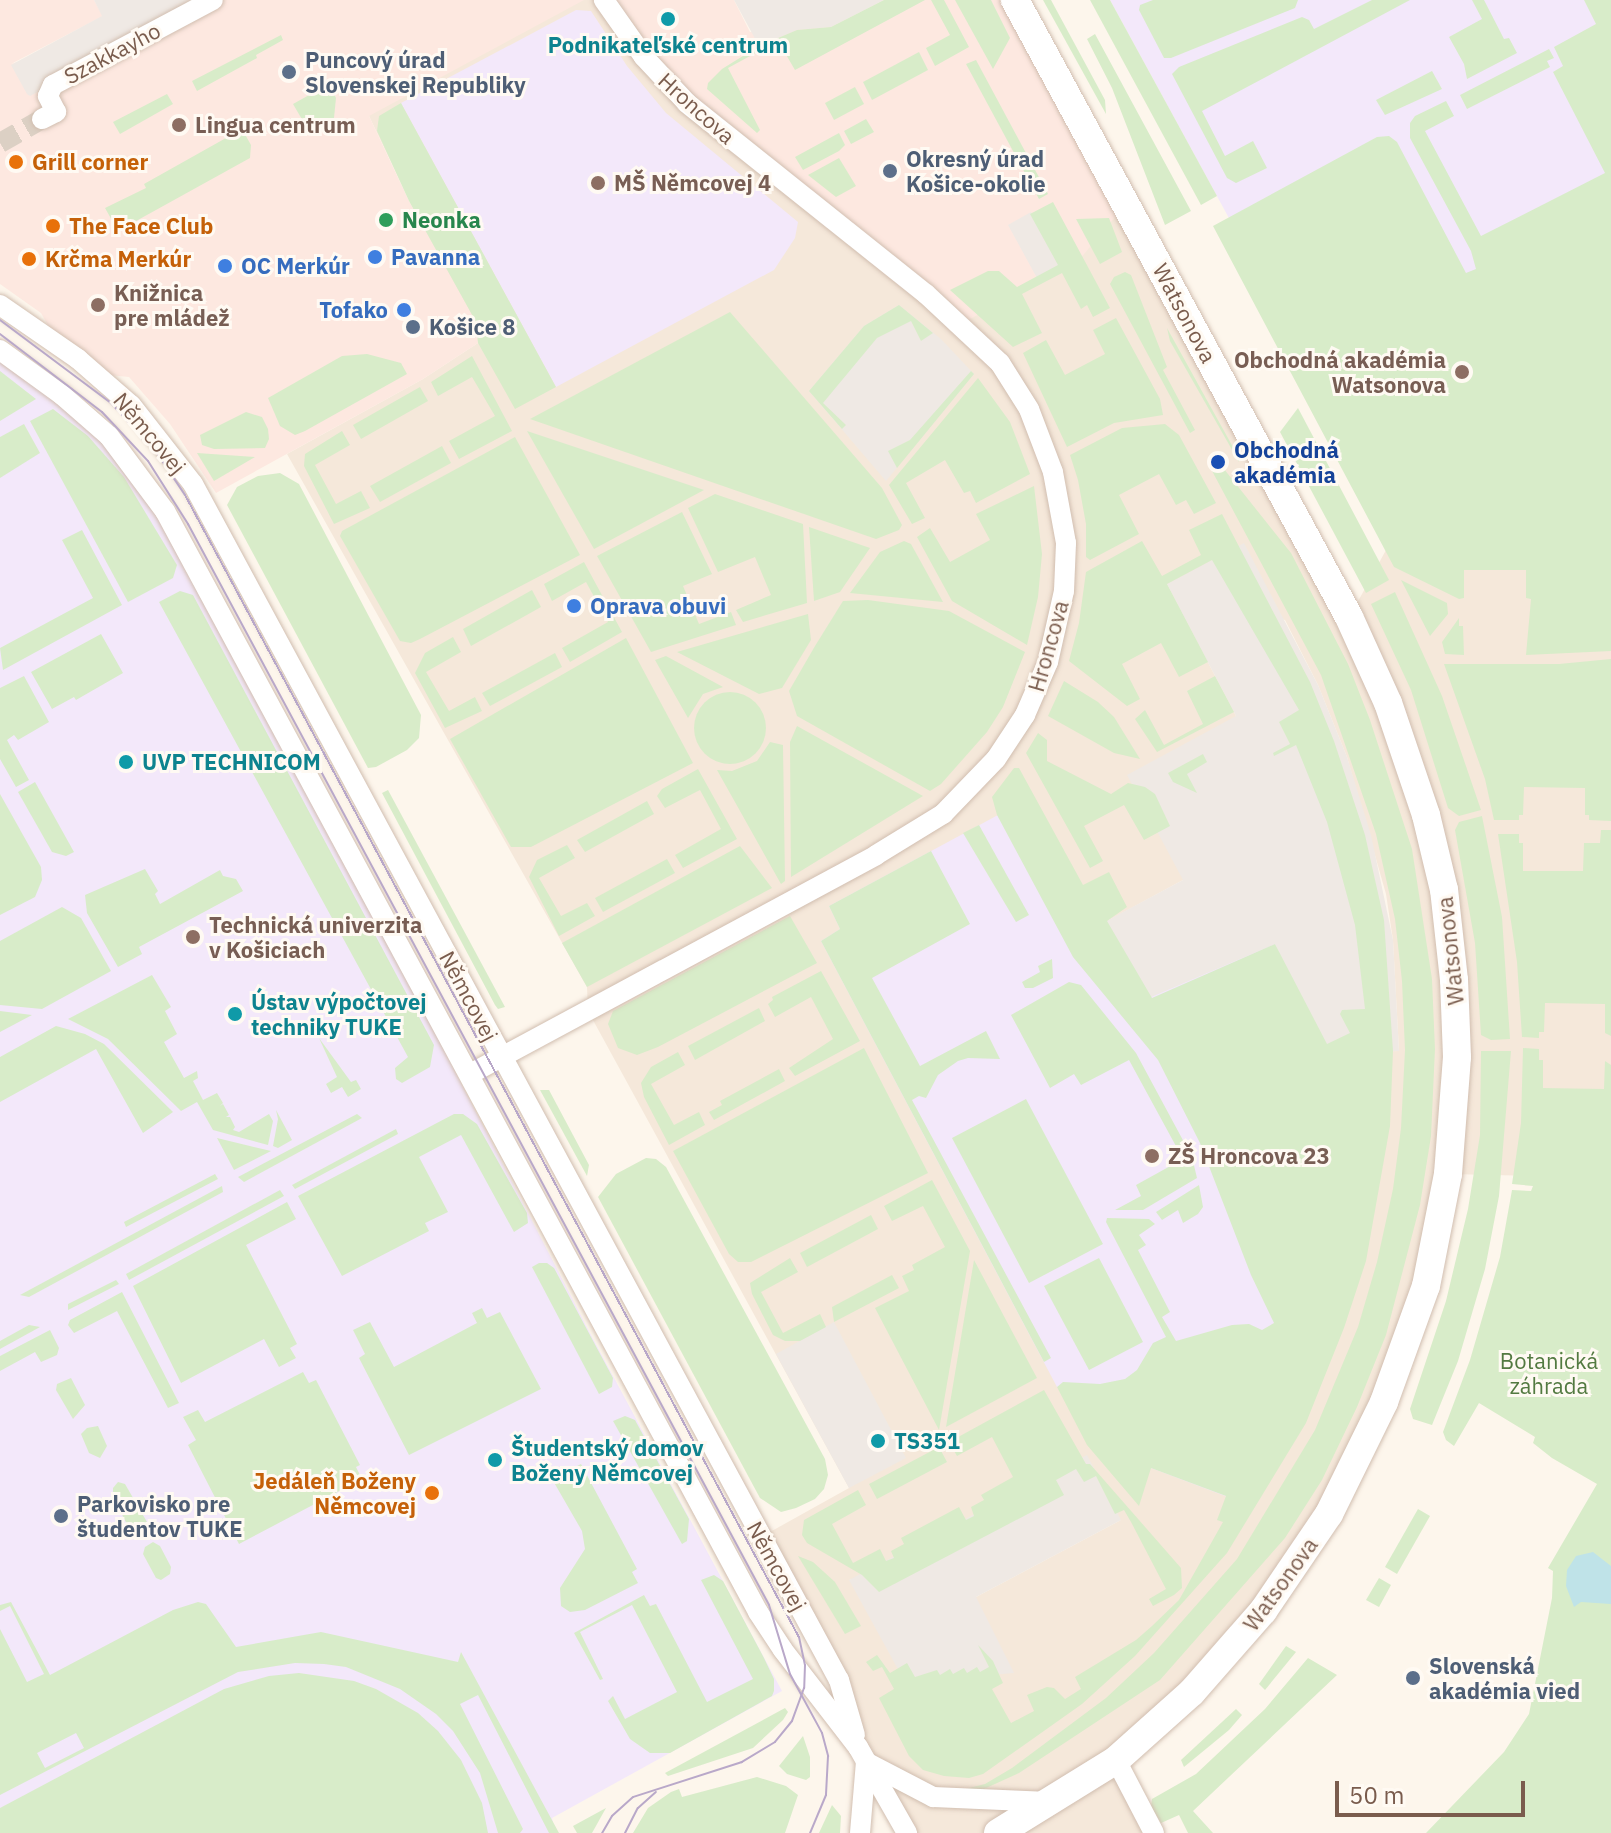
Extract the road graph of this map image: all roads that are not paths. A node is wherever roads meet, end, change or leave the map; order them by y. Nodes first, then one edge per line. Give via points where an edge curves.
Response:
1 (213, 0) edge
2 (604, 0) edge
3 (1015, 0) edge
4 (42, 119) tunnel mouth
5 (0, 305) edge
6 (0, 350) edge
7 (502, 1056) junction
8 (470, 1074) junction
9 (862, 1754) junction
10 (1116, 1760) junction
11 (1052, 1802) junction
12 (860, 1833) edge
13 (907, 1833) edge
14 (998, 1833) edge
15 (1154, 1833) edge

1 - 4 street, Szakkayho via 53,85 48,96 56,112
2 - 7 street, Hroncova via 644,57 687,103 926,294 1000,363 1042,438 1059,493 1066,543 1064,591 1056,636 1037,691 1011,741 959,800 876,855
3 - 10 street, Watsonova via 1369,658 1402,740 1436,852 1455,993 1455,1106 1441,1217 1426,1286 1384,1402 1329,1514 1272,1599 1192,1692
5 - 7 street, Němcovej via 78,359 131,405 184,470
6 - 8 street, Němcovej via 109,436 165,511
7 - 8 street, Hroncova
7 - 9 street, Němcovej via 839,1680
8 - 9 street, Němcovej via 770,1631
9 - 11 street, Němcovej via 933,1797
9 - 12 street
9 - 13 street, Němcovej
10 - 11 street, Watsonova
10 - 15 street
11 - 14 street, Watsonova

